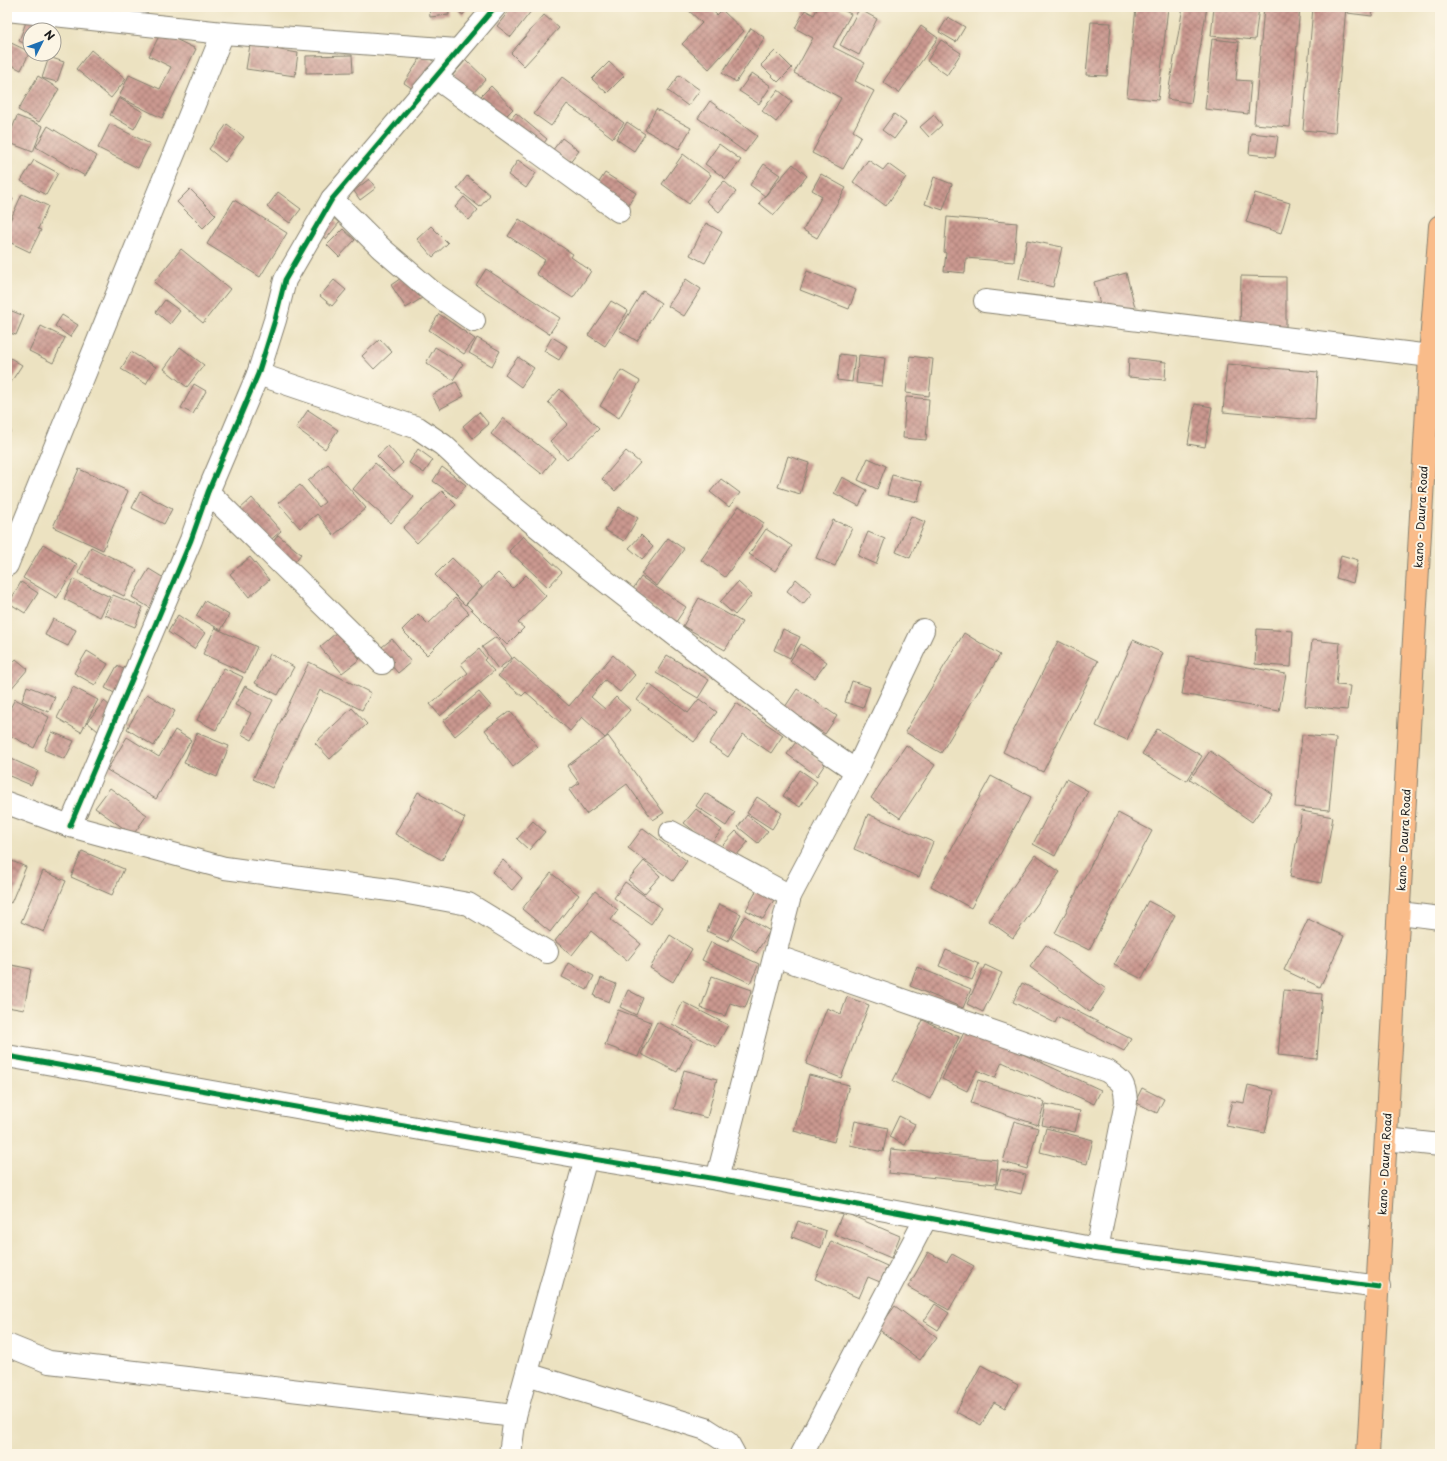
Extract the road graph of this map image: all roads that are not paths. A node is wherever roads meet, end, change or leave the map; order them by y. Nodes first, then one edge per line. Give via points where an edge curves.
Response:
1 (495, 7) edge
2 (7, 10) edge
3 (223, 33) junction
4 (457, 50) junction
5 (435, 77) junction
6 (332, 199) junction
7 (618, 211) dead end
8 (1440, 226) edge
9 (985, 301) dead end
10 (474, 321) dead end
11 (1430, 356) junction
12 (258, 374) junction
13 (208, 492) junction
14 (7, 565) edge
15 (923, 630) dead end
16 (382, 663) dead end
17 (856, 771) junction
18 (7, 803) edge
19 (70, 826) junction
20 (671, 832) dead end
21 (790, 896) junction
22 (1400, 913) junction
23 (1440, 918) edge
24 (547, 952) dead end
25 (775, 956) junction
26 (7, 1056) edge
27 (1386, 1139) junction
28 (1440, 1145) edge
29 (586, 1158) junction
30 (717, 1179) junction
31 (926, 1218) junction
32 (1097, 1249) junction
33 (1379, 1287) junction
34 (7, 1345) edge
35 (527, 1374) junction
36 (515, 1416) junction
37 (731, 1448) edge
38 (510, 1454) edge
39 (748, 1454) edge
40 (802, 1454) edge
41 (1368, 1454) edge

1 - 4 street
2 - 3 street
3 - 4 street
3 - 14 street
4 - 5 street
5 - 6 street
5 - 7 street
6 - 10 street via 382,249 431,291
6 - 12 street via 285,280
8 - 11 highway, kano - Daura Road
9 - 11 street
11 - 22 highway, kano - Daura Road
12 - 13 street
12 - 17 street via 418,428 443,445 485,484 582,563 815,743
13 - 16 street
13 - 19 street via 191,540
15 - 17 street
17 - 21 street
18 - 19 street
19 - 24 street via 225,868 397,891 468,904
20 - 21 street
21 - 25 street
22 - 23 street
22 - 27 highway, kano - Daura Road
25 - 30 street
25 - 32 street via 1107,1071 1119,1079 1126,1089 1126,1102
26 - 29 street
27 - 28 street
27 - 33 highway, kano - Daura Road
29 - 30 street
29 - 35 street
30 - 31 street
31 - 32 street
31 - 40 street
32 - 33 street
33 - 41 highway, kano - Daura Road
34 - 36 street via 49,1362
35 - 36 street
35 - 37 street via 706,1429
36 - 38 street
37 - 39 street

